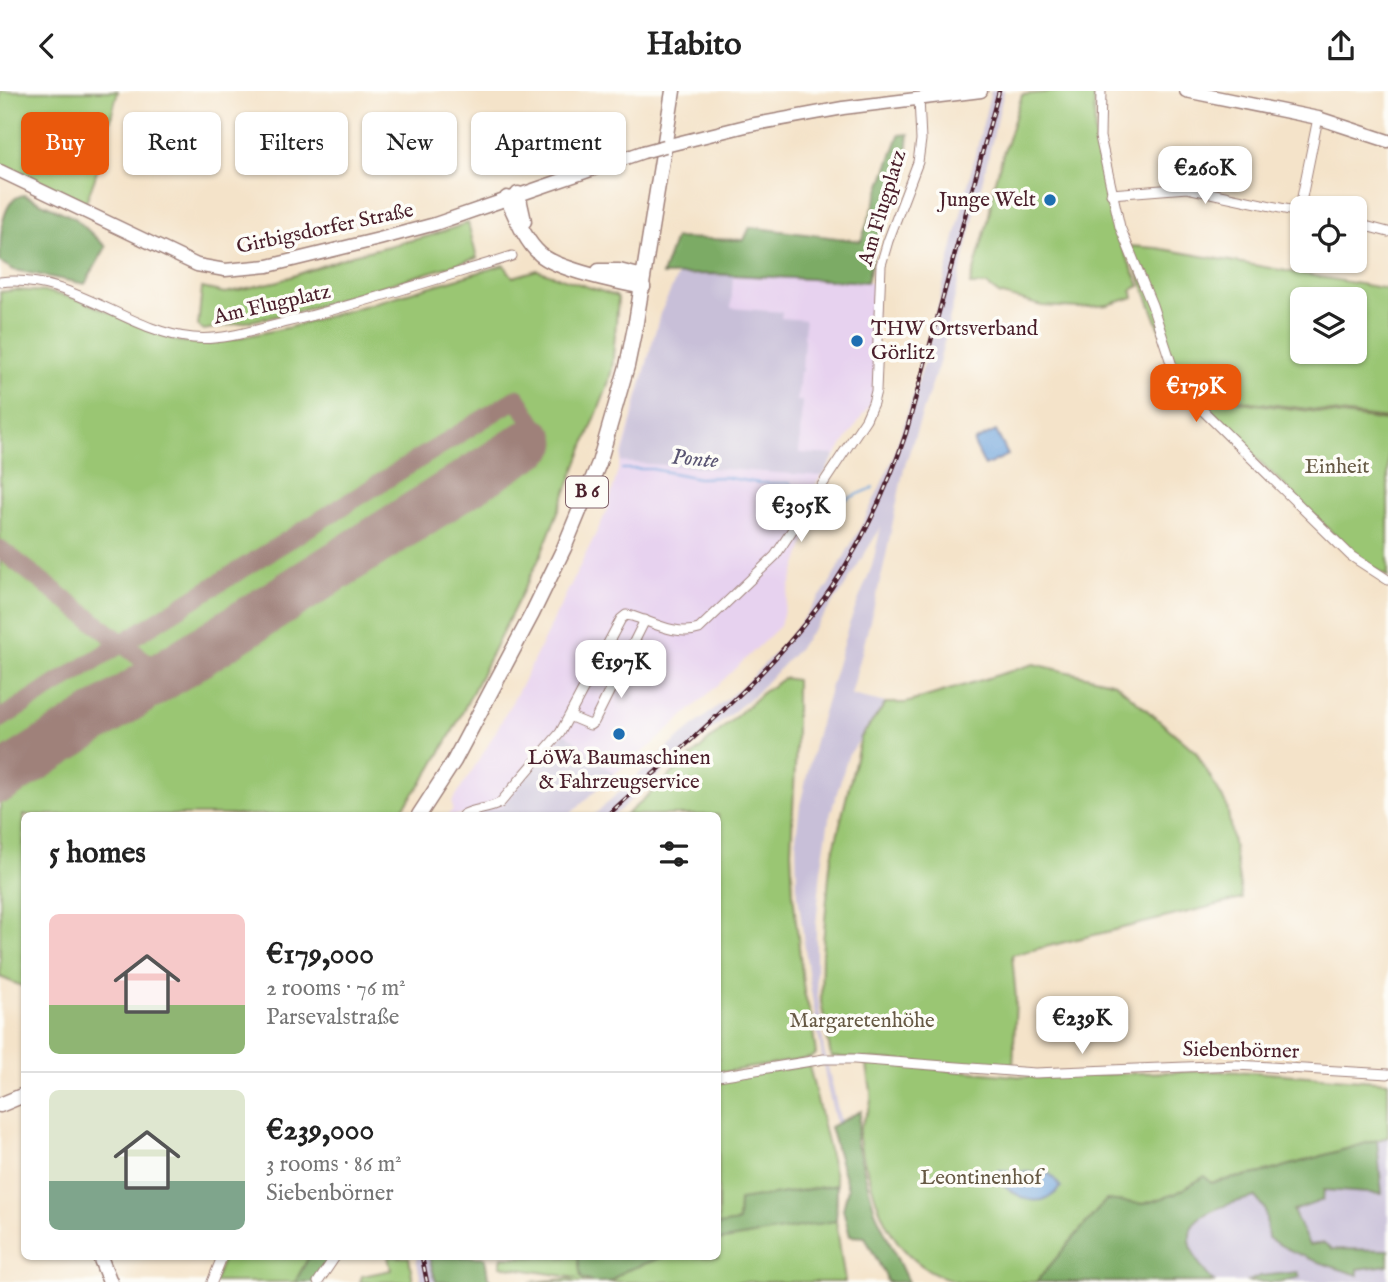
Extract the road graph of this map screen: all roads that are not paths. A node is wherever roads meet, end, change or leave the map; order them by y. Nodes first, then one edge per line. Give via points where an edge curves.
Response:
1 (673, 91) edge
2 (981, 91) edge
3 (1101, 91) edge
4 (1186, 91) edge
5 (965, 92) edge
6 (919, 98) junction
7 (1318, 118) junction
8 (1388, 141) edge
9 (0, 171) edge
10 (1111, 194) junction
11 (513, 196) junction
12 (1303, 196) edge
13 (1290, 207) edge
14 (1367, 226) edge
15 (1388, 232) edge
16 (647, 252) junction
17 (512, 256) dead end
18 (577, 270) junction
19 (619, 271) junction
20 (0, 282) edge
21 (643, 287) junction
22 (1388, 580) edge
23 (645, 620) junction
24 (571, 716) junction
25 (421, 812) edge
26 (468, 812) edge
27 (1388, 1075) edge
28 (721, 1076) edge
29 (21, 1096) edge
30 (1, 1104) edge
31 (21, 1106) edge
32 (101, 1260) edge
33 (221, 1260) edge
34 (333, 1260) edge
35 (110, 1282) edge
36 (212, 1282) edge
37 (318, 1282) edge

1 - 16 main road, B 6
2 - 5 street
3 - 10 street via 1100,137
4 - 7 street
5 - 6 street
6 - 11 street, Girbigsdorfer Straße, bridge via 795,116 688,140
6 - 23 street, Am Flugplatz via 918,162 881,265 876,391 866,419 775,556 707,622 688,632
7 - 8 street
7 - 12 street
9 - 11 street, Girbigsdorfer Straße via 197,265 225,270 268,266 379,240
10 - 13 street via 1173,187
10 - 22 street via 1125,244 1183,390 1352,556
11 - 18 main road via 525,233 541,256
14 - 15 street
16 - 19 main road
16 - 21 main road, B 6
17 - 20 street, Am Flugplatz via 323,313 236,334 194,338 160,330 61,289
18 - 19 main road
18 - 21 main road
19 - 21 main road via 635,275
21 - 25 main road, B 6 via 627,366 599,463 564,548 454,761
23 - 24 street via 632,615 621,619
23 - 24 street via 594,722 590,725
24 - 26 street via 500,803
27 - 28 street, Siebenbörner via 1236,1065 1035,1073 824,1059
29 - 30 main road
30 - 31 main road
32 - 35 main road
33 - 36 street
34 - 37 street

